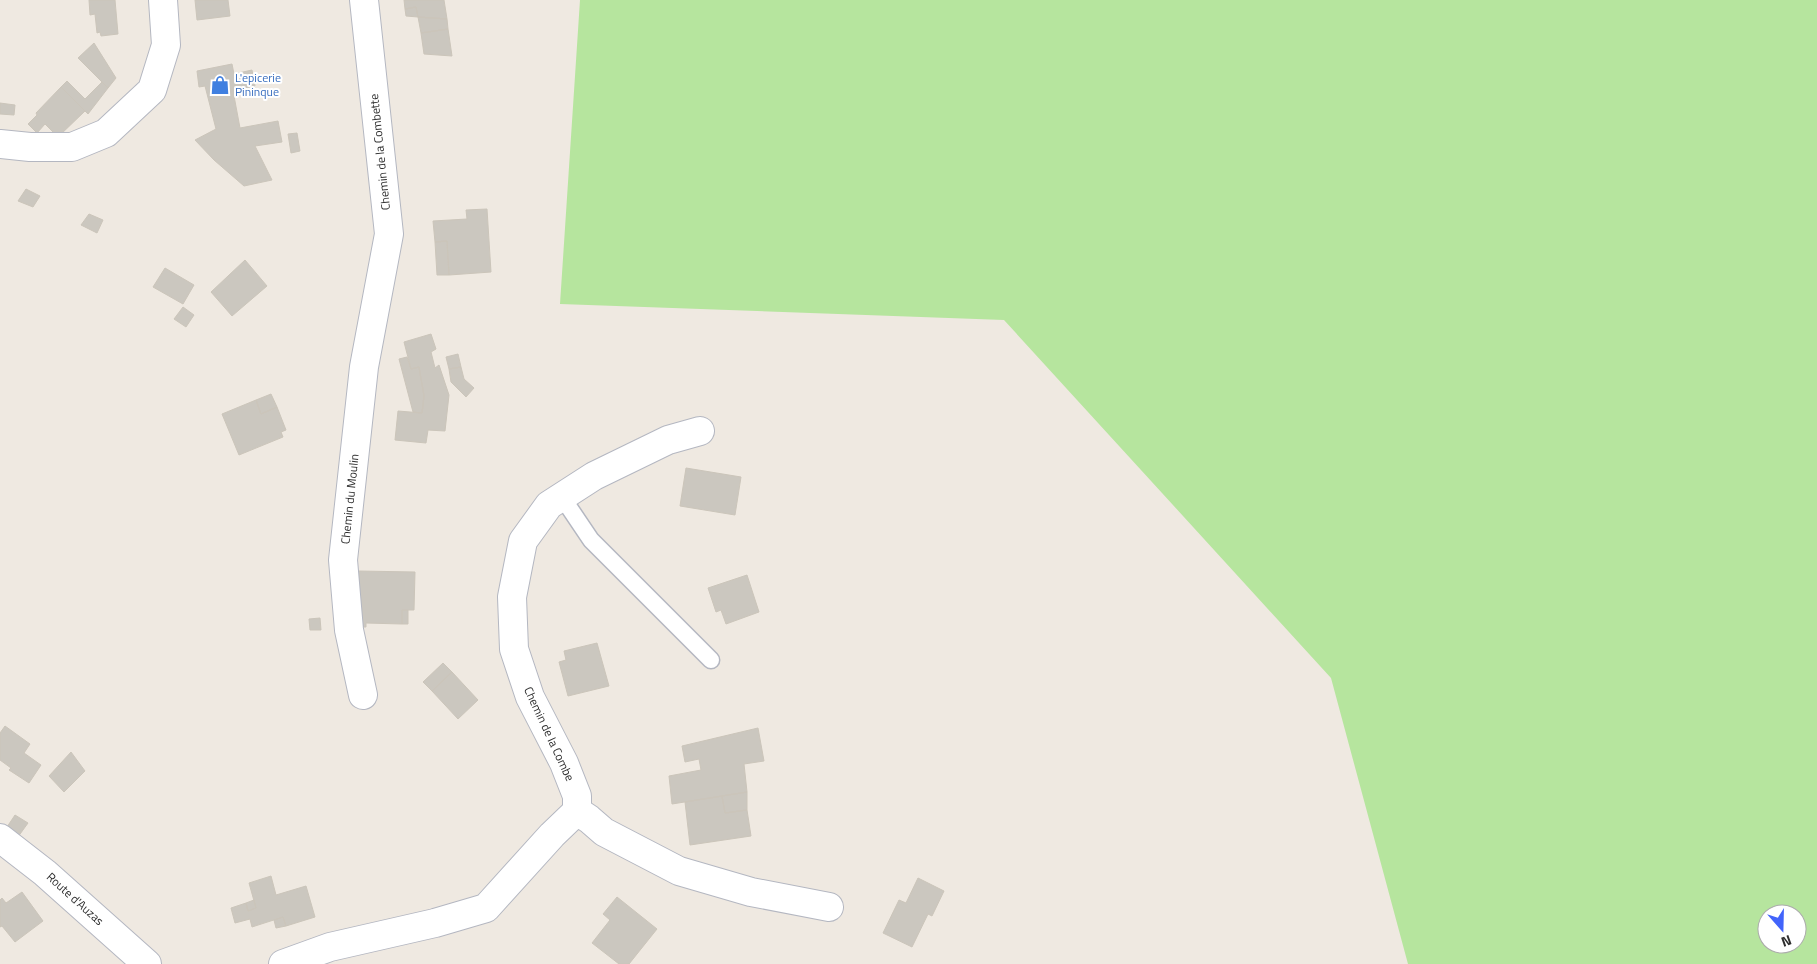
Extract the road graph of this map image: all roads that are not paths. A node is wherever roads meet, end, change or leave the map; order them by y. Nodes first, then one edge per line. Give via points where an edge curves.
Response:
1 (163, 0) edge
2 (364, 0) edge
3 (0, 144) edge
4 (376, 302) joint
5 (700, 431) dead end
6 (562, 497) junction
7 (711, 660) dead end
8 (363, 695) dead end
9 (577, 812) junction
10 (0, 838) edge
11 (829, 907) dead end
12 (148, 964) edge
13 (282, 964) edge

1 - 3 street via 166,45 152,90 106,133 72,146
2 - 4 street, Chemin de la Combette via 389,234
4 - 8 street, Chemin du Moulin via 364,367 344,560 349,630
5 - 6 street, Chemin de la Combe via 660,444 594,476
6 - 7 lane via 591,540
6 - 9 street, Chemin de la Combe via 549,505 523,541 512,597 514,649 530,698 564,762 577,796
9 - 11 street via 604,832 679,870 751,892
9 - 13 street via 486,908 330,947
10 - 12 street, Route d'Auzas via 46,873

